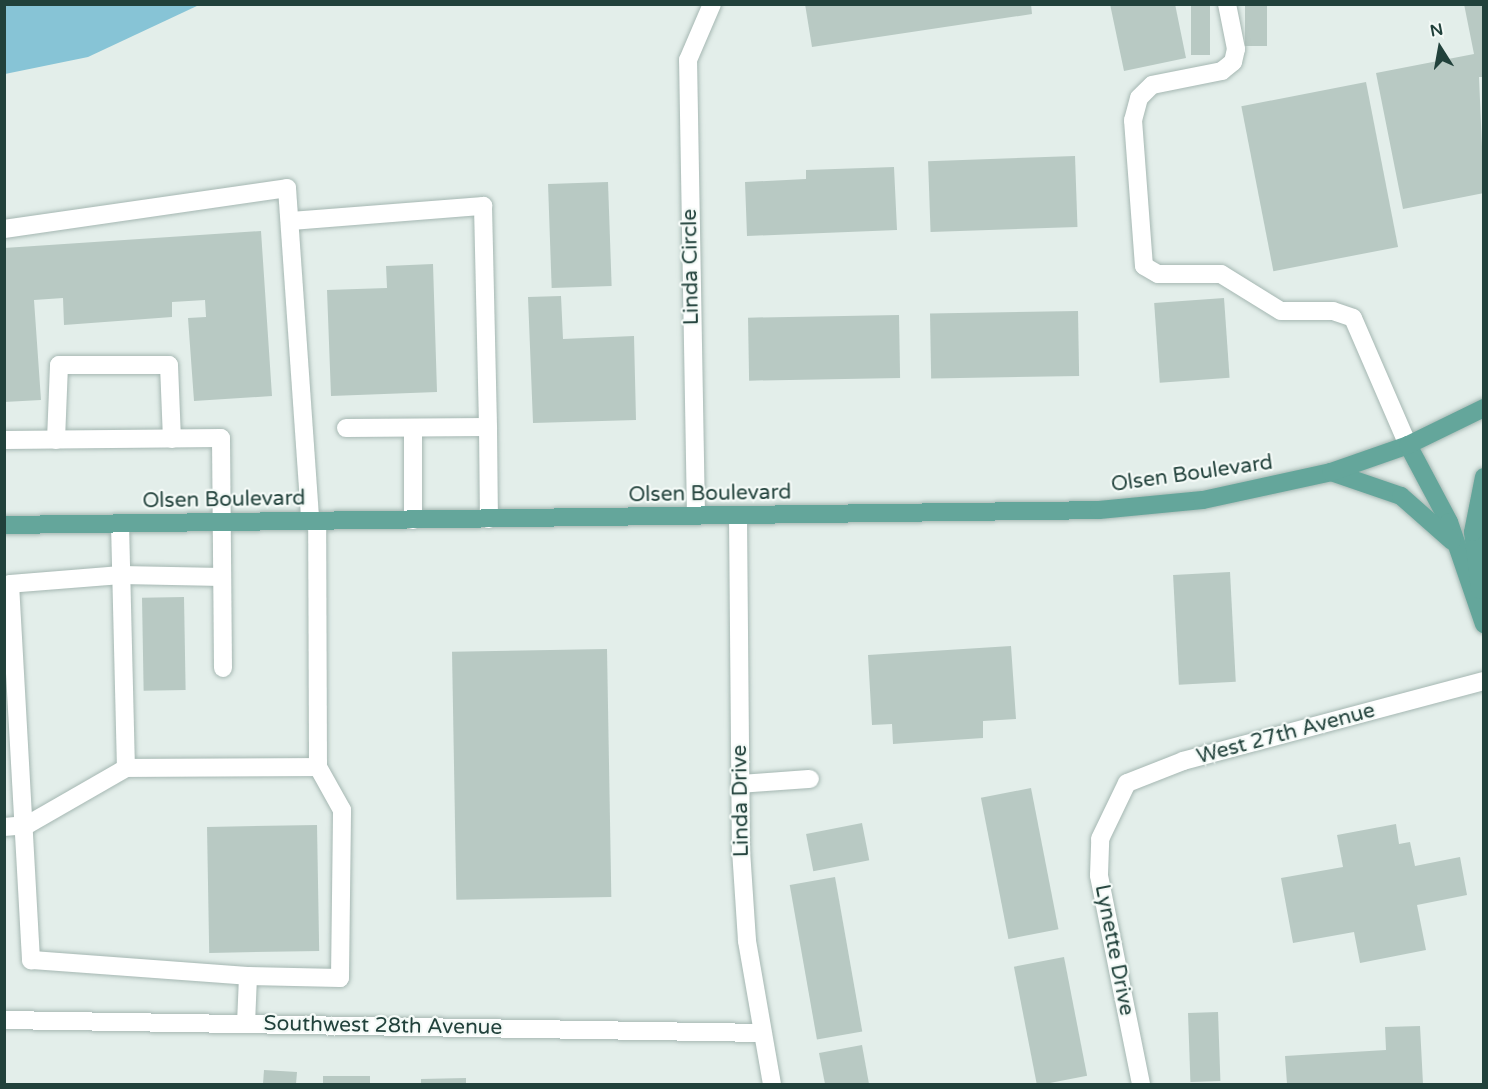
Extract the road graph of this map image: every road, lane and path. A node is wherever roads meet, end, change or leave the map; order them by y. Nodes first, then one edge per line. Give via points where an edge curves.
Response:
1 (712, 4) edge
2 (1227, 4) edge
3 (291, 221) junction
4 (4, 229) edge
5 (1484, 408) edge
6 (488, 427) junction
7 (346, 428) dead end
8 (413, 428) junction
9 (172, 439) junction
10 (56, 440) junction
11 (4, 441) edge
12 (1408, 445) junction
13 (1331, 472) junction
14 (1484, 477) edge
15 (696, 516) junction
16 (738, 516) junction
17 (489, 519) junction
18 (413, 520) junction
19 (313, 521) junction
20 (223, 523) junction
21 (120, 524) junction
22 (4, 525) edge
23 (1457, 547) junction
24 (121, 575) junction
25 (222, 576) junction
26 (1480, 595) edge
27 (1484, 616) edge
28 (1484, 624) edge
29 (223, 668) dead end
30 (1484, 681) edge
31 (318, 767) junction
32 (126, 768) junction
33 (810, 779) dead end
34 (740, 784) junction
35 (1108, 816) joint
36 (27, 825) junction
37 (4, 827) edge
38 (248, 976) junction
39 (4, 1020) edge
40 (246, 1024) junction
41 (761, 1033) junction
42 (771, 1084) edge
43 (1141, 1084) edge

1 - 15 street, Linda Circle via 688,60
2 - 12 street via 1236,49 1233,62 1222,71 1152,85 1139,98 1133,120 1144,266 1158,274 1221,274 1281,311 1333,310 1353,318
3 - 4 street via 287,188
3 - 6 street via 483,207
3 - 19 street
5 - 12 main road, Olsen Boulevard
6 - 8 street
6 - 17 street
7 - 8 street
8 - 18 street
9 - 10 street
9 - 10 street via 170,365 59,365
9 - 20 street via 221,438
10 - 11 street
12 - 13 main road, Olsen Boulevard
12 - 23 main road
13 - 16 main road, Olsen Boulevard via 1236,494 1099,510
13 - 23 main road via 1401,496 1423,510
14 - 26 main road via 1473,532
15 - 16 main road, Olsen Boulevard
15 - 17 main road, Olsen Boulevard
16 - 34 street, Linda Drive
17 - 18 main road, Olsen Boulevard
18 - 19 main road, Olsen Boulevard
19 - 20 main road, Olsen Boulevard
19 - 31 street
20 - 21 main road, Olsen Boulevard
20 - 25 street
21 - 22 main road, Olsen Boulevard
21 - 24 street
23 - 26 main road
24 - 25 street
24 - 32 street
24 - 36 street via 10,584
25 - 29 street
26 - 27 main road
26 - 28 main road
30 - 35 street, West 27th Avenue via 1183,761 1127,783
31 - 32 street
31 - 38 street via 342,810 340,978
32 - 36 street
33 - 34 street
34 - 41 street, Linda Drive via 747,942
35 - 43 street, Lynette Drive via 1100,839 1099,875
36 - 37 street
36 - 38 street via 31,960
38 - 40 street
39 - 40 street, Southwest 28th Avenue
40 - 41 street, Southwest 28th Avenue
41 - 42 street, Linda Drive

